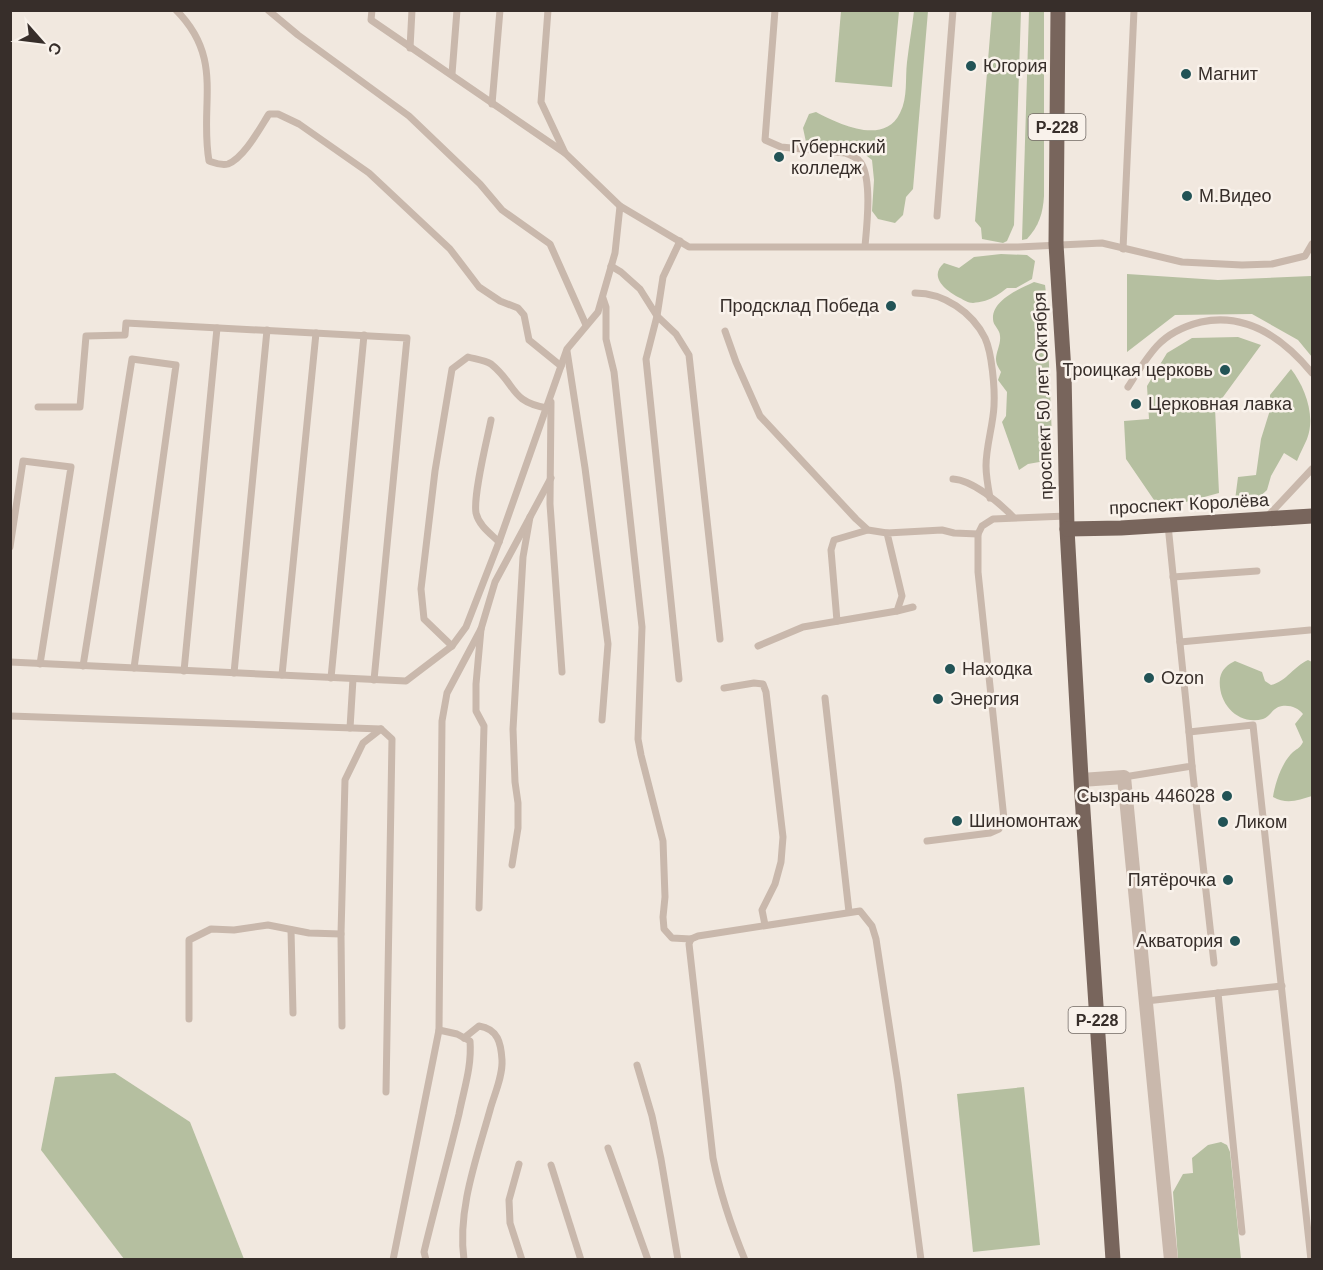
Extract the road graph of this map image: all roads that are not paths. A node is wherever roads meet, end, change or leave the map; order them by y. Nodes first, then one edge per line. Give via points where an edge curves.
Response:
1 (176, 10) edge
2 (268, 10) edge
3 (372, 10) edge
4 (412, 10) edge
5 (457, 10) edge
6 (500, 10) edge
7 (548, 10) edge
8 (775, 10) edge
9 (953, 10) edge
10 (1058, 10) edge
11 (1134, 10) edge
12 (410, 48) junction
13 (452, 74) junction
14 (492, 104) junction
15 (565, 153) junction
16 (620, 206) junction
17 (937, 216) dead end
18 (680, 241) junction
19 (1056, 244) junction
20 (1312, 244) edge
21 (866, 246) junction
22 (1123, 249) junction
23 (611, 266) junction
24 (915, 293) dead end
25 (602, 296) junction
26 (657, 316) junction
27 (586, 325) junction
28 (217, 328) junction
29 (267, 330) junction
30 (725, 331) dead end
31 (316, 333) junction
32 (363, 335) junction
33 (567, 349) junction
34 (561, 366) junction
35 (1139, 369) junction
36 (1064, 372) junction
37 (1312, 373) edge
38 (1128, 387) dead end
39 (551, 396) junction
40 (38, 407) dead end
41 (547, 408) junction
42 (491, 420) dead end
43 (1312, 470) edge
44 (551, 478) junction
45 (953, 479) dead end
46 (990, 498) junction
47 (1312, 516) edge
48 (530, 517) junction
49 (1013, 517) junction
50 (1266, 519) junction
51 (1067, 522) junction
52 (1168, 524) junction
53 (868, 530) junction
54 (887, 533) junction
55 (978, 534) junction
56 (499, 542) junction
57 (10, 547) edge
58 (488, 570) junction
59 (1257, 571) dead end
60 (1173, 577) junction
61 (492, 592) junction
62 (913, 607) dead end
63 (897, 610) junction
64 (837, 621) junction
65 (481, 629) junction
66 (1310, 630) dead end
67 (720, 639) dead end
68 (1180, 642) junction
69 (452, 646) junction
70 (758, 646) dead end
71 (10, 662) edge
72 (40, 664) junction
73 (83, 666) junction
74 (134, 668) junction
75 (184, 670) junction
76 (562, 672) dead end
77 (234, 673) junction
78 (282, 675) junction
79 (331, 678) junction
80 (353, 679) junction
81 (680, 679) dead end
82 (374, 680) junction
83 (723, 688) dead end
84 (825, 698) dead end
85 (10, 716) edge
86 (602, 720) dead end
87 (350, 728) junction
88 (381, 729) junction
89 (1189, 732) junction
90 (1192, 766) junction
91 (1124, 777) junction
92 (1081, 780) junction
93 (927, 842) dead end
94 (512, 865) dead end
95 (479, 908) dead end
96 (849, 912) junction
97 (765, 925) junction
98 (291, 930) junction
99 (341, 934) junction
100 (691, 939) junction
101 (1214, 963) dead end
102 (1282, 986) junction
103 (1218, 993) junction
104 (1146, 1001) junction
105 (293, 1013) dead end
106 (189, 1019) dead end
107 (342, 1026) dead end
108 (439, 1030) junction
109 (464, 1038) junction
110 (637, 1065) dead end
111 (386, 1092) dead end
112 (608, 1148) dead end
113 (519, 1164) dead end
114 (551, 1165) dead end
115 (1242, 1232) dead end
116 (393, 1260) edge
117 (426, 1260) edge
118 (464, 1260) edge
119 (522, 1260) edge
120 (581, 1260) edge
121 (648, 1260) edge
122 (678, 1260) edge
123 (745, 1260) edge
124 (921, 1260) edge
125 (1113, 1260) edge
126 (1171, 1260) edge
127 (1311, 1260) edge

1 - 34 lane via 204,55 208,71 208,161 230,163 252,141 269,114 299,124 369,173 450,249 479,287 518,308 524,315 529,340
2 - 27 lane via 409,116 502,210 550,244
3 - 12 lane via 371,20
4 - 12 lane
5 - 13 lane
6 - 14 lane
7 - 15 lane via 542,102
8 - 21 lane via 765,140 781,147 845,153 860,161 867,180
9 - 17 lane
10 - 19 main road, проспект 50 лет Октября / Р-228
11 - 22 lane
12 - 13 lane
13 - 14 lane
14 - 15 lane
15 - 16 lane
16 - 18 lane
16 - 23 lane
18 - 21 lane via 689,247
18 - 26 lane via 663,277
19 - 21 lane
19 - 22 lane via 1102,243
19 - 36 main road, проспект 50 лет Октября / Р-228
20 - 22 lane via 1305,256 1272,264 1242,265 1182,262
23 - 25 lane
23 - 26 lane via 640,289
24 - 46 lane via 930,294 957,306 986,339 994,404 986,467
25 - 27 lane via 598,312
25 - 100 lane via 642,627 638,739 663,841 664,929 672,938
26 - 67 lane via 676,334 689,355
26 - 81 lane via 646,358
27 - 33 lane
28 - 29 lane
28 - 40 lane via 126,323 125,335 86,336 80,407
28 - 75 lane
29 - 31 lane
29 - 77 lane
30 - 53 lane via 760,416
31 - 32 lane
31 - 78 lane
32 - 79 lane
32 - 82 lane via 407,338
33 - 34 lane
33 - 86 lane via 608,644
34 - 39 lane
35 - 36 lane
35 - 37 lane via 1158,345 1184,326 1215,319 1243,321 1270,334 1297,354
35 - 38 lane
36 - 51 main road, проспект 50 лет Октября / Р-228
39 - 41 lane
39 - 44 lane
41 - 56 lane
41 - 69 lane via 520,400 489,363 468,357 452,369 421,589 424,619
42 - 56 lane via 476,513 483,527
43 - 50 lane
44 - 48 lane
44 - 76 lane
45 - 46 lane via 965,481
46 - 49 lane
47 - 50 main road, проспект Королёва
48 - 61 lane
48 - 94 lane via 523,557 514,719 518,828
49 - 51 lane
49 - 55 lane via 993,519
50 - 52 main road, проспект Королёва
51 - 52 main road, проспект Королёва
51 - 92 main road, проспект 50 лет Октября / Р-228
52 - 60 lane
53 - 54 lane
53 - 64 lane via 834,540 831,549
54 - 55 lane via 942,530
54 - 63 lane via 902,596
55 - 93 lane via 978,572 1004,819 999,829 990,833
56 - 58 lane
57 - 72 lane via 23,461 72,466
58 - 61 lane
58 - 69 lane via 466,627
59 - 60 lane
60 - 68 lane
61 - 65 lane
62 - 63 lane
63 - 64 lane
64 - 70 lane via 803,627
65 - 95 lane via 476,684 476,711 484,726
65 - 108 lane via 447,693 441,721
66 - 68 lane
68 - 89 lane
69 - 82 lane via 406,681
71 - 72 lane
72 - 73 lane
73 - 74 lane
73 - 74 lane via 132,359 176,364
74 - 75 lane
75 - 77 lane
77 - 78 lane
78 - 79 lane
79 - 80 lane
80 - 82 lane
80 - 87 lane
83 - 97 lane via 754,683 763,684 766,692 783,837 775,884 762,910
84 - 96 lane
85 - 87 lane
87 - 88 lane
88 - 99 lane via 363,743 345,780
88 - 111 lane via 392,739
89 - 90 lane
89 - 102 lane via 1253,725
90 - 91 lane
90 - 101 lane
91 - 92 street
91 - 104 street
92 - 125 main road, проспект 50 лет Октября / Р-228
96 - 97 lane
96 - 124 lane via 860,911 865,915 876,939
97 - 100 lane
98 - 99 lane
98 - 105 lane
98 - 106 lane via 268,925 211,929 189,940
99 - 107 lane
100 - 123 lane via 688,951 713,1158 719,1190
102 - 103 lane
102 - 127 lane
103 - 104 lane
103 - 115 lane
104 - 126 street
108 - 109 lane
108 - 116 lane
109 - 117 lane via 470,1041 470,1068 424,1252
109 - 118 lane via 479,1026 489,1028 496,1035 502,1063 471,1179 462,1242
110 - 122 lane via 652,1116
112 - 121 lane
113 - 119 lane via 509,1200 510,1223
114 - 120 lane

